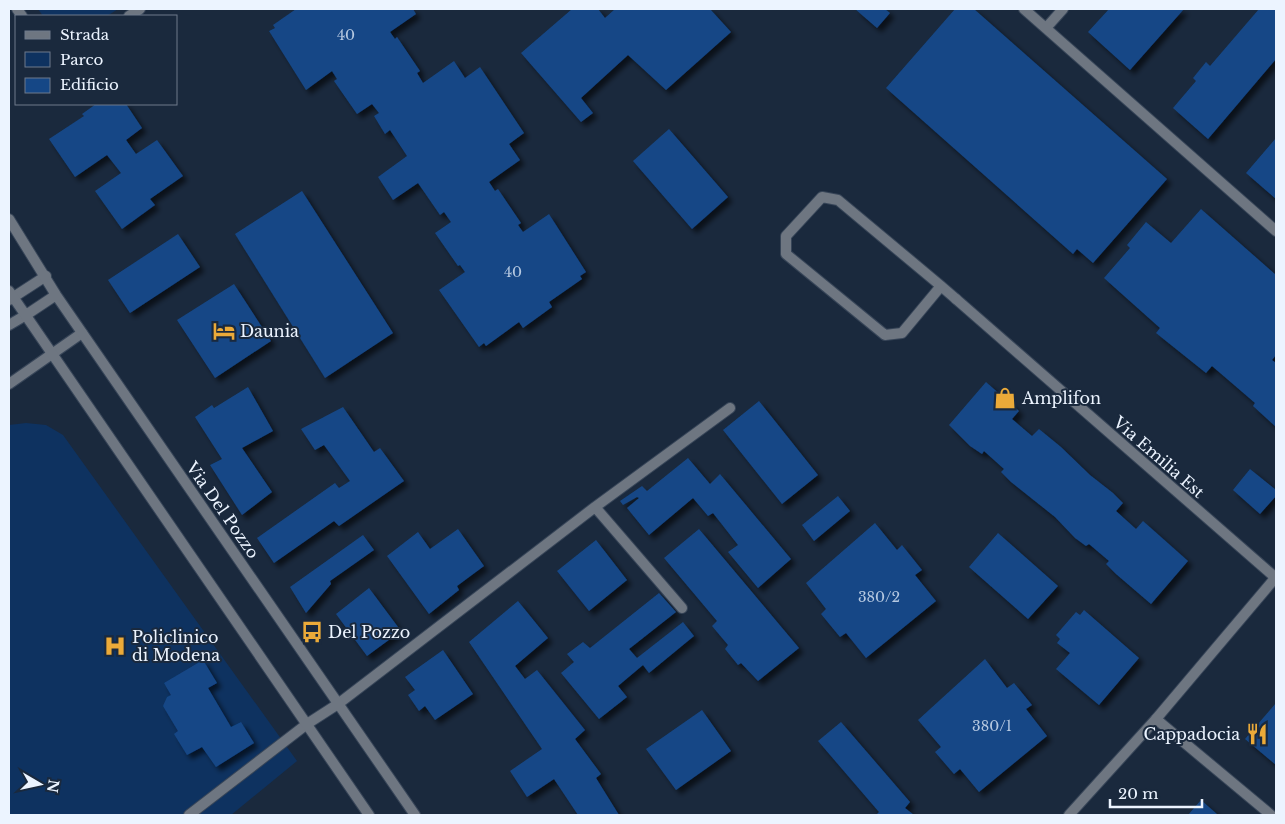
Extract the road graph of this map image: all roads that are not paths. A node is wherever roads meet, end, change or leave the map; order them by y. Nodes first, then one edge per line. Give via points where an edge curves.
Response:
1 (1024, 9) edge
2 (1063, 9) edge
3 (1046, 28) junction
4 (9, 219) edge
5 (1276, 231) edge
6 (46, 276) junction
7 (942, 286) junction
8 (56, 294) junction
9 (10, 297) edge
10 (26, 315) junction
11 (9, 325) edge
12 (82, 333) junction
13 (53, 355) junction
14 (9, 384) edge
15 (730, 408) dead end
16 (595, 507) junction
17 (1276, 577) edge
18 (682, 608) dead end
19 (338, 704) junction
20 (1156, 719) junction
21 (307, 724) junction
22 (189, 815) edge
23 (368, 815) edge
24 (415, 815) edge
25 (1069, 815) edge
26 (1272, 815) edge

1 - 3 street
2 - 3 street
3 - 5 street
4 - 6 street, Via Del Pozzo
6 - 8 street, Via Del Pozzo
6 - 9 street
7 - 7 street, Via Emilia Est via 838,200 822,197 786,236 786,254 885,335 902,333
7 - 17 street, Via Emilia Est
8 - 10 street
8 - 12 street, Via Del Pozzo
9 - 10 street
10 - 11 street
10 - 13 street
12 - 13 street
12 - 19 street, Via Del Pozzo
13 - 14 street
13 - 21 street
15 - 16 street
16 - 18 street
16 - 19 street
17 - 20 street, Via Emilia Est
19 - 21 street
19 - 24 street, Via Del Pozzo
20 - 25 street, Via Emilia Est
20 - 26 street
21 - 22 street
21 - 23 street

